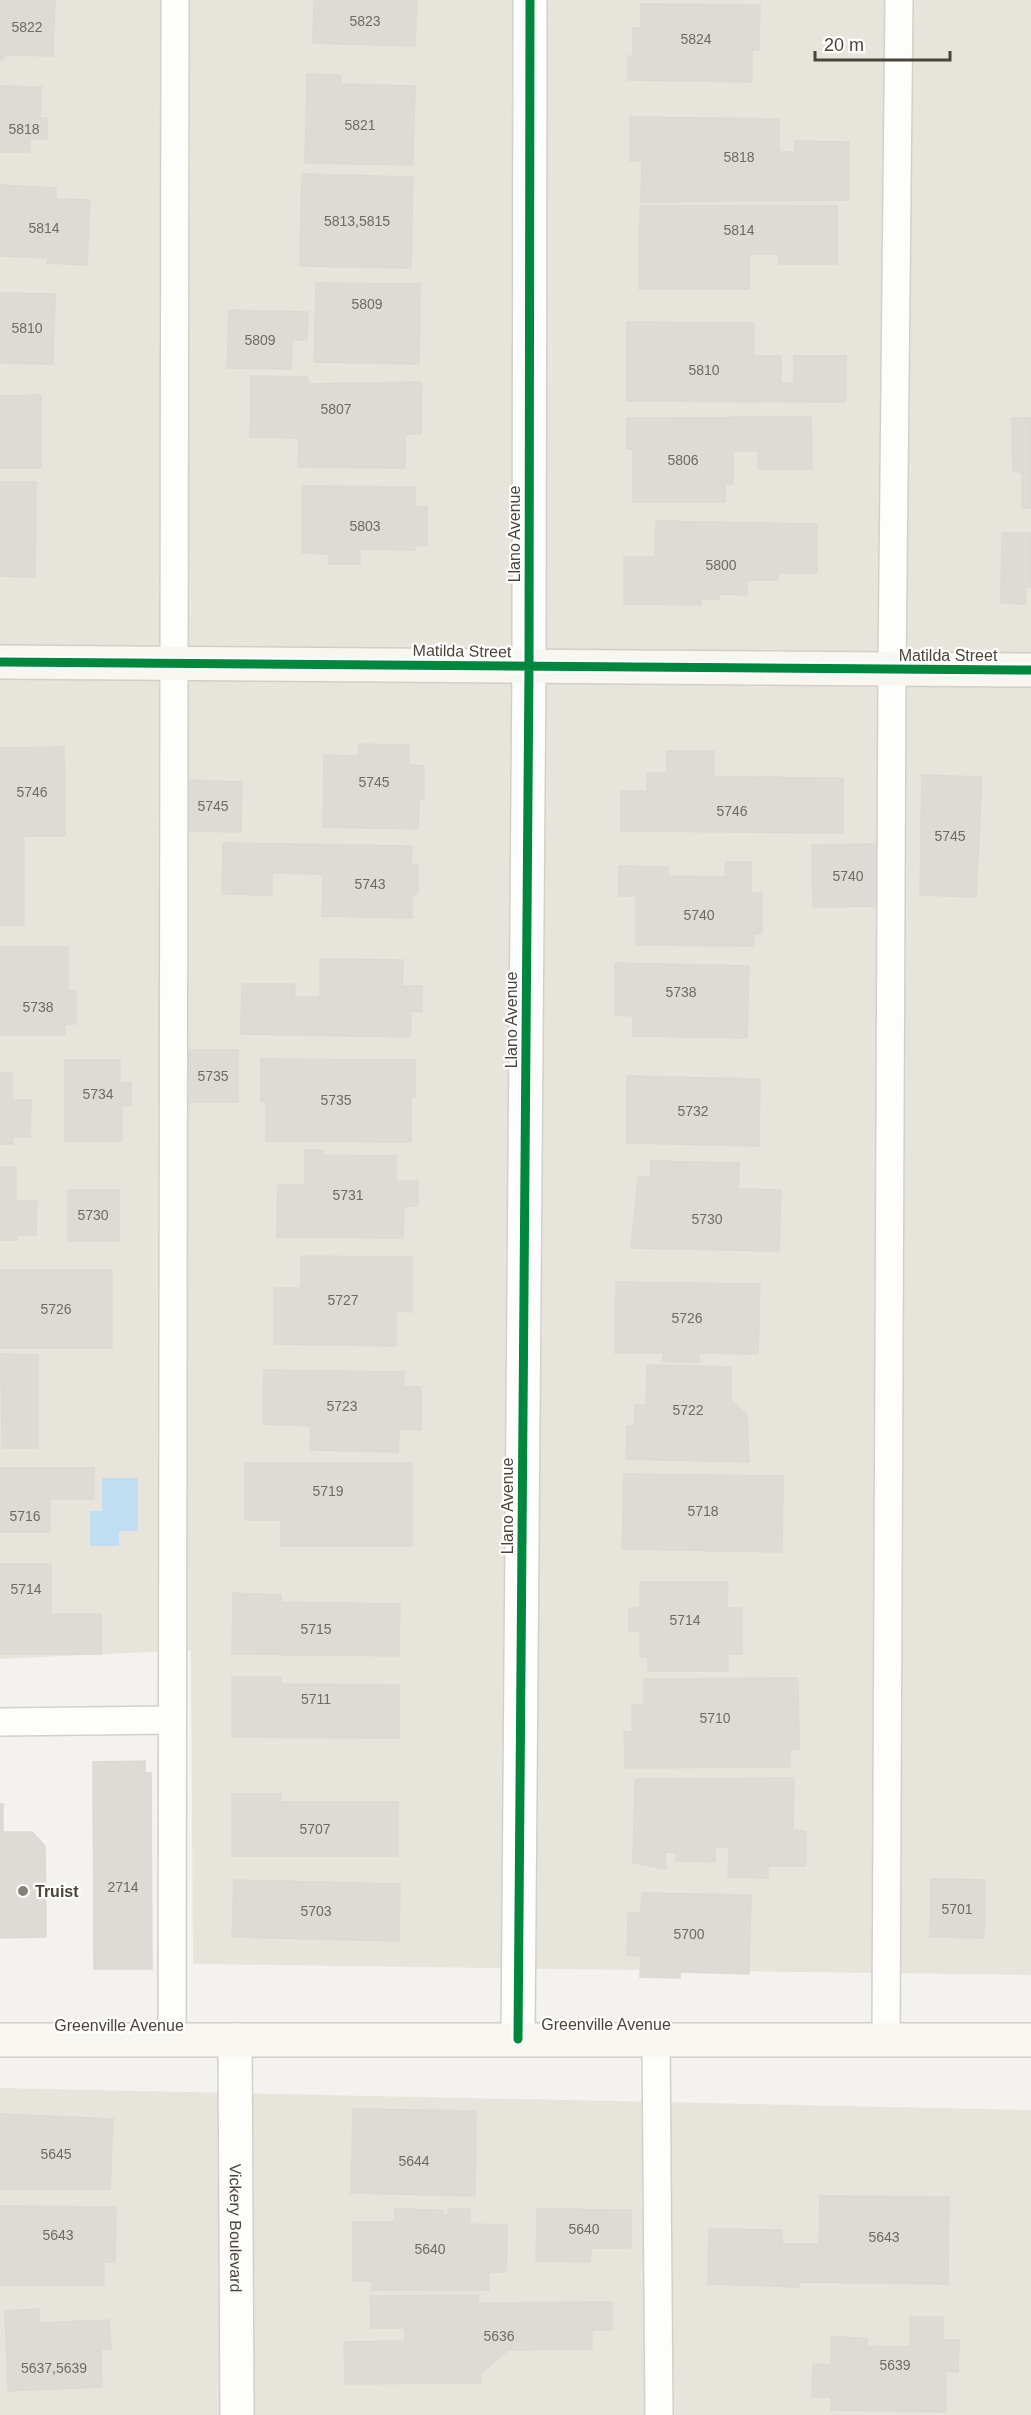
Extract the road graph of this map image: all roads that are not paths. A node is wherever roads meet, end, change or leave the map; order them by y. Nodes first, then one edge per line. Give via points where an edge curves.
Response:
1 (175, 0) edge
2 (530, 0) edge
3 (899, 0) edge
4 (0, 662) edge
5 (174, 663) junction
6 (529, 667) junction
7 (892, 669) junction
8 (1031, 670) edge
9 (172, 1720) junction
10 (0, 1722) edge
11 (518, 2039) junction
12 (656, 2039) junction
13 (0, 2040) edge
14 (172, 2040) junction
15 (235, 2040) junction
16 (886, 2040) junction
17 (1031, 2040) edge
18 (237, 2415) edge
19 (659, 2415) edge

1 - 5 lane
2 - 6 street, Llano Avenue
3 - 7 lane
4 - 5 main road, Matilda Street
5 - 6 main road, Matilda Street
5 - 9 lane
6 - 7 main road, Matilda Street
6 - 11 street, Llano Avenue
7 - 8 main road, Matilda Street
7 - 16 lane
9 - 10 lane
9 - 14 lane
11 - 12 main road, Greenville Avenue
11 - 15 main road, Greenville Avenue
12 - 16 main road, Greenville Avenue
12 - 19 lane
13 - 14 main road, Greenville Avenue
14 - 15 main road, Greenville Avenue
15 - 18 street, Vickery Boulevard
16 - 17 main road, Greenville Avenue

